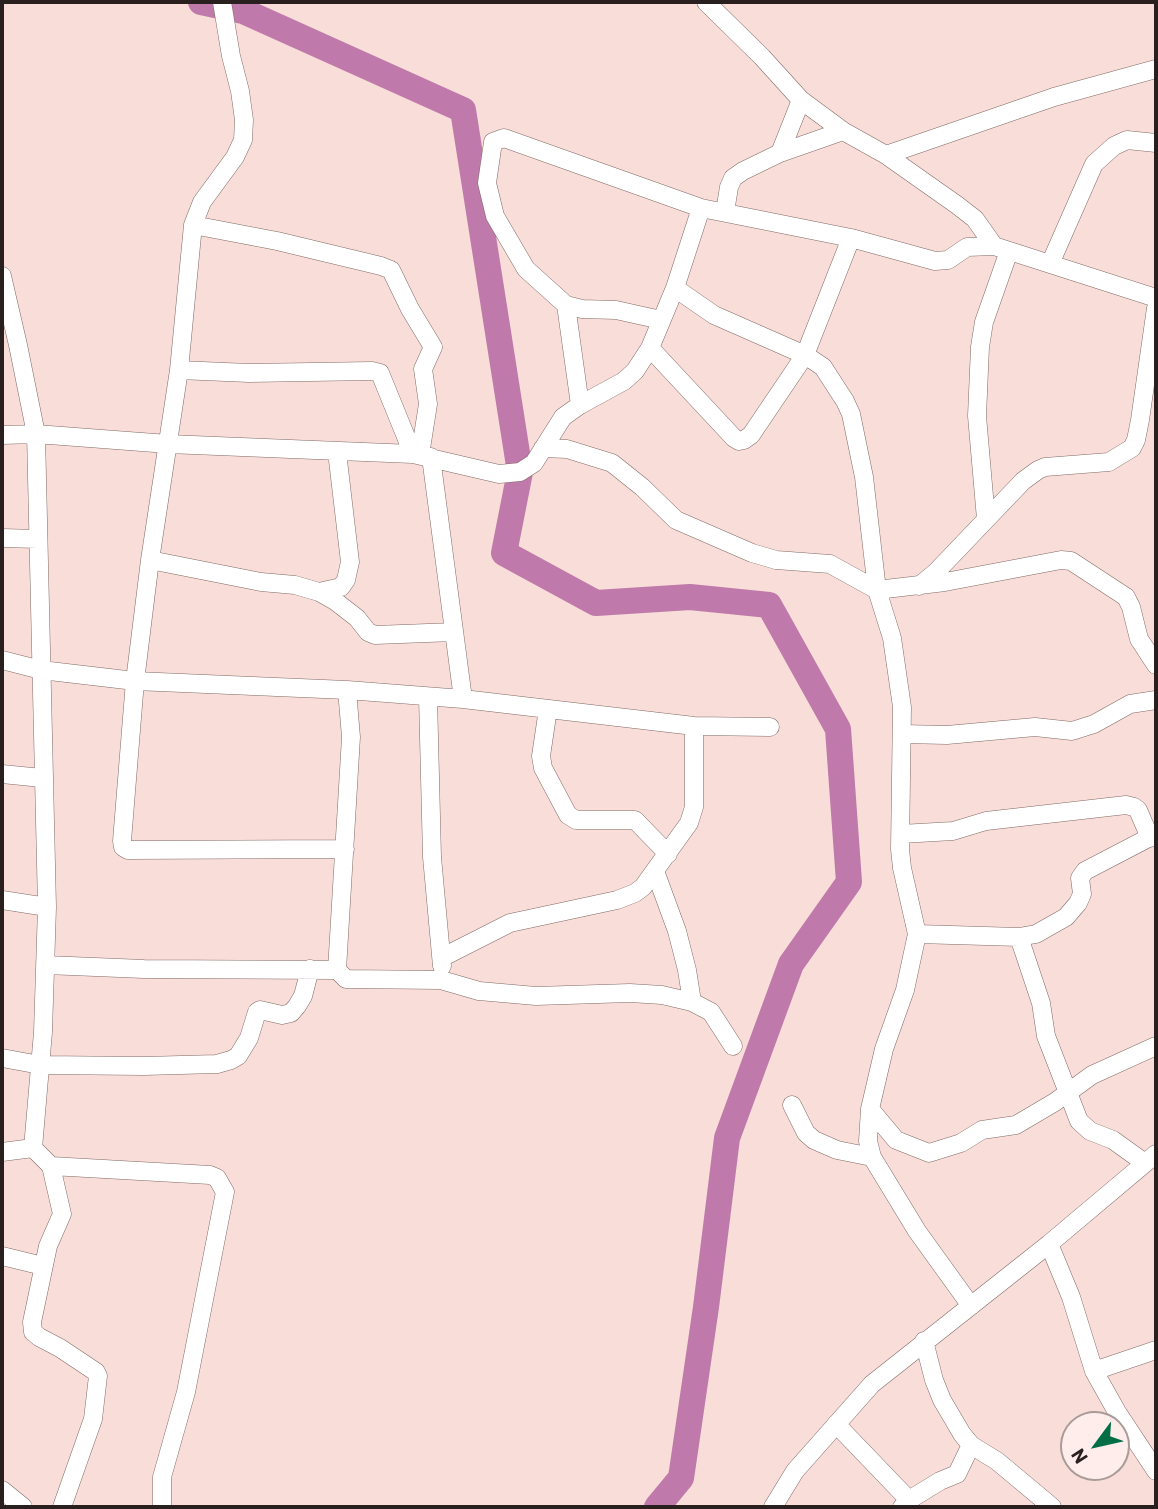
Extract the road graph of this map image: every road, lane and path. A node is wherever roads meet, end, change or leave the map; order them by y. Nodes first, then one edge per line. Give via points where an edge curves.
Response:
1 (222, 2) edge
2 (706, 2) edge
3 (1156, 69) edge
4 (801, 100) junction
5 (843, 131) junction
6 (1156, 143) edge
7 (780, 153) junction
8 (886, 155) junction
9 (701, 208) junction
10 (725, 212) junction
11 (193, 225) junction
12 (851, 239) junction
13 (1002, 248) junction
14 (1050, 264) junction
15 (2, 276) edge
16 (675, 288) junction
17 (1156, 298) edge
18 (566, 304) junction
19 (1156, 308) edge
20 (661, 320) junction
21 (10, 344) edge
22 (650, 348) junction
23 (804, 355) junction
24 (1152, 365) edge
25 (179, 370) junction
26 (580, 405) junction
27 (427, 412) junction
28 (36, 434) junction
29 (2, 435) edge
30 (405, 435) junction
31 (168, 444) junction
32 (543, 448) junction
33 (337, 452) junction
34 (421, 456) junction
35 (986, 519) junction
36 (2, 538) edge
37 (38, 539) junction
38 (150, 560) junction
39 (919, 586) junction
40 (877, 590) junction
41 (318, 592) junction
42 (454, 632) junction
43 (2, 660) edge
44 (1156, 665) edge
45 (41, 670) junction
46 (135, 681) junction
47 (347, 690) junction
48 (428, 697) junction
49 (463, 699) junction
50 (1156, 700) edge
51 (548, 709) junction
52 (694, 726) junction
53 (770, 727) dead end
54 (902, 734) junction
55 (2, 774) edge
56 (42, 778) junction
57 (901, 834) junction
58 (1153, 836) edge
59 (345, 849) junction
60 (668, 854) junction
61 (656, 872) junction
62 (2, 900) edge
63 (47, 906) junction
64 (917, 934) junction
65 (1019, 937) junction
66 (443, 957) junction
67 (46, 965) junction
68 (310, 969) junction
69 (337, 970) junction
70 (441, 980) junction
71 (692, 1002) junction
72 (733, 1046) dead end
73 (1156, 1046) edge
74 (2, 1058) edge
75 (40, 1065) junction
76 (1068, 1094) junction
77 (792, 1105) dead end
78 (870, 1109) junction
79 (33, 1148) junction
80 (2, 1152) edge
81 (872, 1157) junction
82 (1151, 1159) edge
83 (51, 1166) junction
84 (1049, 1244) junction
85 (2, 1256) edge
86 (43, 1266) junction
87 (971, 1306) junction
88 (924, 1341) junction
89 (1156, 1350) edge
90 (1094, 1371) junction
91 (836, 1424) junction
92 (971, 1445) junction
93 (1156, 1471) edge
94 (2, 1490) edge
95 (906, 1504) edge
96 (23, 1507) edge
97 (62, 1507) edge
98 (162, 1507) edge
99 (773, 1507) edge
100 (1052, 1507) edge

1 - 11 street via 240,90 243,140 202,202
2 - 4 street
3 - 8 street via 1054,97
4 - 5 street
4 - 7 street
5 - 7 street
5 - 8 street
6 - 14 street via 1127,140 1094,164
7 - 10 street via 733,178
8 - 13 street via 975,219
9 - 10 street
9 - 16 street
9 - 18 street via 504,138 493,142 487,183 495,216 526,269
10 - 12 street
11 - 25 street
11 - 27 street via 391,271 433,347 423,369
12 - 13 street via 935,261 948,260 967,247
12 - 23 street
13 - 14 street
13 - 35 street via 980,347 977,416
14 - 17 street
15 - 21 street
16 - 20 street
16 - 23 street via 731,324
18 - 20 street
18 - 26 street
19 - 24 street
20 - 22 street
21 - 28 street
22 - 23 street via 739,442 751,435
22 - 26 street via 624,381
23 - 40 street via 823,367 851,414 864,477
24 - 35 street via 1132,448 1109,462 1038,470
25 - 30 street via 380,373
25 - 31 street
26 - 32 street via 563,417
27 - 30 street
27 - 34 street
28 - 29 street
28 - 31 street
28 - 37 street
30 - 34 street
31 - 33 street
31 - 38 street
32 - 34 street via 534,463 520,472 499,474
32 - 40 street via 567,449 612,463 676,520 752,553 776,560 830,564
33 - 34 street
33 - 41 street via 350,562 341,587
34 - 42 street
35 - 39 street
36 - 37 street
37 - 45 street
38 - 41 street
38 - 46 street
39 - 40 street
39 - 44 street via 1061,559 1071,561 1126,597 1139,639
40 - 54 street via 892,638
41 - 42 street via 375,635
42 - 49 street
43 - 45 street
45 - 46 street
45 - 56 street
46 - 47 street
46 - 59 street via 123,846 128,850
47 - 48 street
47 - 59 street via 351,737
48 - 49 street
48 - 66 street via 432,858
49 - 51 street
50 - 54 street via 1130,704 1072,731 1035,727
51 - 52 street
51 - 60 street via 543,768 568,815 576,820 635,820
52 - 53 street
52 - 60 street via 694,807 690,823
54 - 57 street
55 - 56 street
56 - 63 street
57 - 58 street via 953,831 986,821 1126,805 1138,810
57 - 64 street via 902,868
58 - 65 street via 1085,871 1080,878 1082,894 1066,917 1046,930
59 - 69 street
60 - 61 street
61 - 66 street via 635,894 510,923
61 - 71 street via 677,931
62 - 63 street
63 - 67 street
64 - 65 street
64 - 78 street
65 - 76 street via 1038,993 1046,1036
66 - 70 street
67 - 68 street
67 - 75 street
68 - 69 street
68 - 75 street via 303,996 291,1013 257,1012 249,1038 239,1056 231,1060 144,1066
69 - 70 street via 346,979
70 - 71 street via 479,991 536,996 630,993
71 - 72 street via 711,1012
73 - 76 street via 1092,1074
74 - 75 street
75 - 79 street
76 - 78 street via 1016,1125 982,1130 961,1143 929,1153 897,1140
76 - 82 street via 1079,1121 1090,1131
77 - 81 street via 814,1140
78 - 81 street via 867,1142
79 - 80 street
79 - 83 street
81 - 87 street
82 - 84 street
83 - 86 street via 62,1214
83 - 98 street via 210,1175 225,1192 186,1392 162,1477
84 - 87 street
84 - 90 street
85 - 86 street
86 - 97 street via 33,1332 98,1376 93,1419
87 - 88 street
88 - 91 street via 872,1384
88 - 92 street via 942,1400
89 - 90 street
90 - 93 street
91 - 95 street
91 - 99 street via 795,1471
92 - 95 street via 957,1474
92 - 100 street
94 - 96 street

